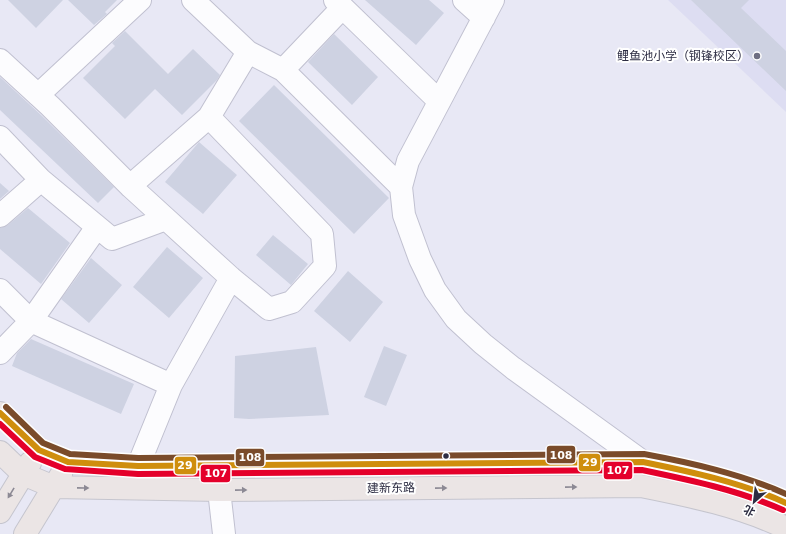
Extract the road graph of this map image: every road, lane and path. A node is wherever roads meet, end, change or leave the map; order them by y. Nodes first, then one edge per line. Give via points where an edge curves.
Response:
1 (140, 0) edge
2 (193, 0) edge
3 (464, 0) edge
4 (338, 4) edge
5 (488, 9) edge
6 (248, 52) junction
7 (0, 60) edge
8 (283, 70) junction
9 (38, 95) junction
10 (439, 101) junction
11 (209, 117) junction
12 (0, 137) edge
13 (41, 180) junction
14 (130, 186) junction
15 (401, 188) junction
16 (0, 216) edge
17 (166, 219) junction
18 (97, 227) junction
19 (231, 278) junction
20 (0, 290) edge
21 (31, 321) junction
22 (0, 353) edge
23 (171, 385) junction
24 (0, 413) edge
25 (38, 450) junction
26 (0, 452) edge
27 (68, 462) junction
28 (643, 462) junction
29 (138, 466) junction
30 (23, 474) junction
31 (54, 487) junction
32 (219, 490) junction
33 (786, 503) edge
34 (0, 512) edge
35 (786, 528) edge
36 (25, 534) edge
37 (224, 534) edge

1 - 9 street
2 - 6 street
3 - 5 street
4 - 8 street
4 - 10 street
5 - 10 street
6 - 8 street
6 - 11 street
7 - 9 street
8 - 15 street
9 - 14 street
10 - 15 street via 408,161
11 - 14 street
11 - 19 street via 322,234 325,266 292,302 269,309
12 - 13 street
13 - 16 street
13 - 18 street
14 - 17 street
15 - 28 street via 404,215 420,259 435,290 456,319 513,368
17 - 18 street via 112,239
17 - 19 street
18 - 21 street
19 - 23 street
20 - 21 street
21 - 22 street
21 - 23 street
23 - 29 street
24 - 25 main road, 建新东路
25 - 27 main road, 建新东路
25 - 30 main road
26 - 30 main road, 建新东路
27 - 29 main road, 建新东路
27 - 31 main road
28 - 29 main road, 建新东路
28 - 33 main road, 建新东路 via 712,476 768,494
30 - 31 main road, 建新东路
30 -> 34 main road
31 -> 32 main road, 建新东路
31 - 36 main road
32 -> 35 main road, 建新东路 via 641,486 706,500 762,517
32 - 37 street

